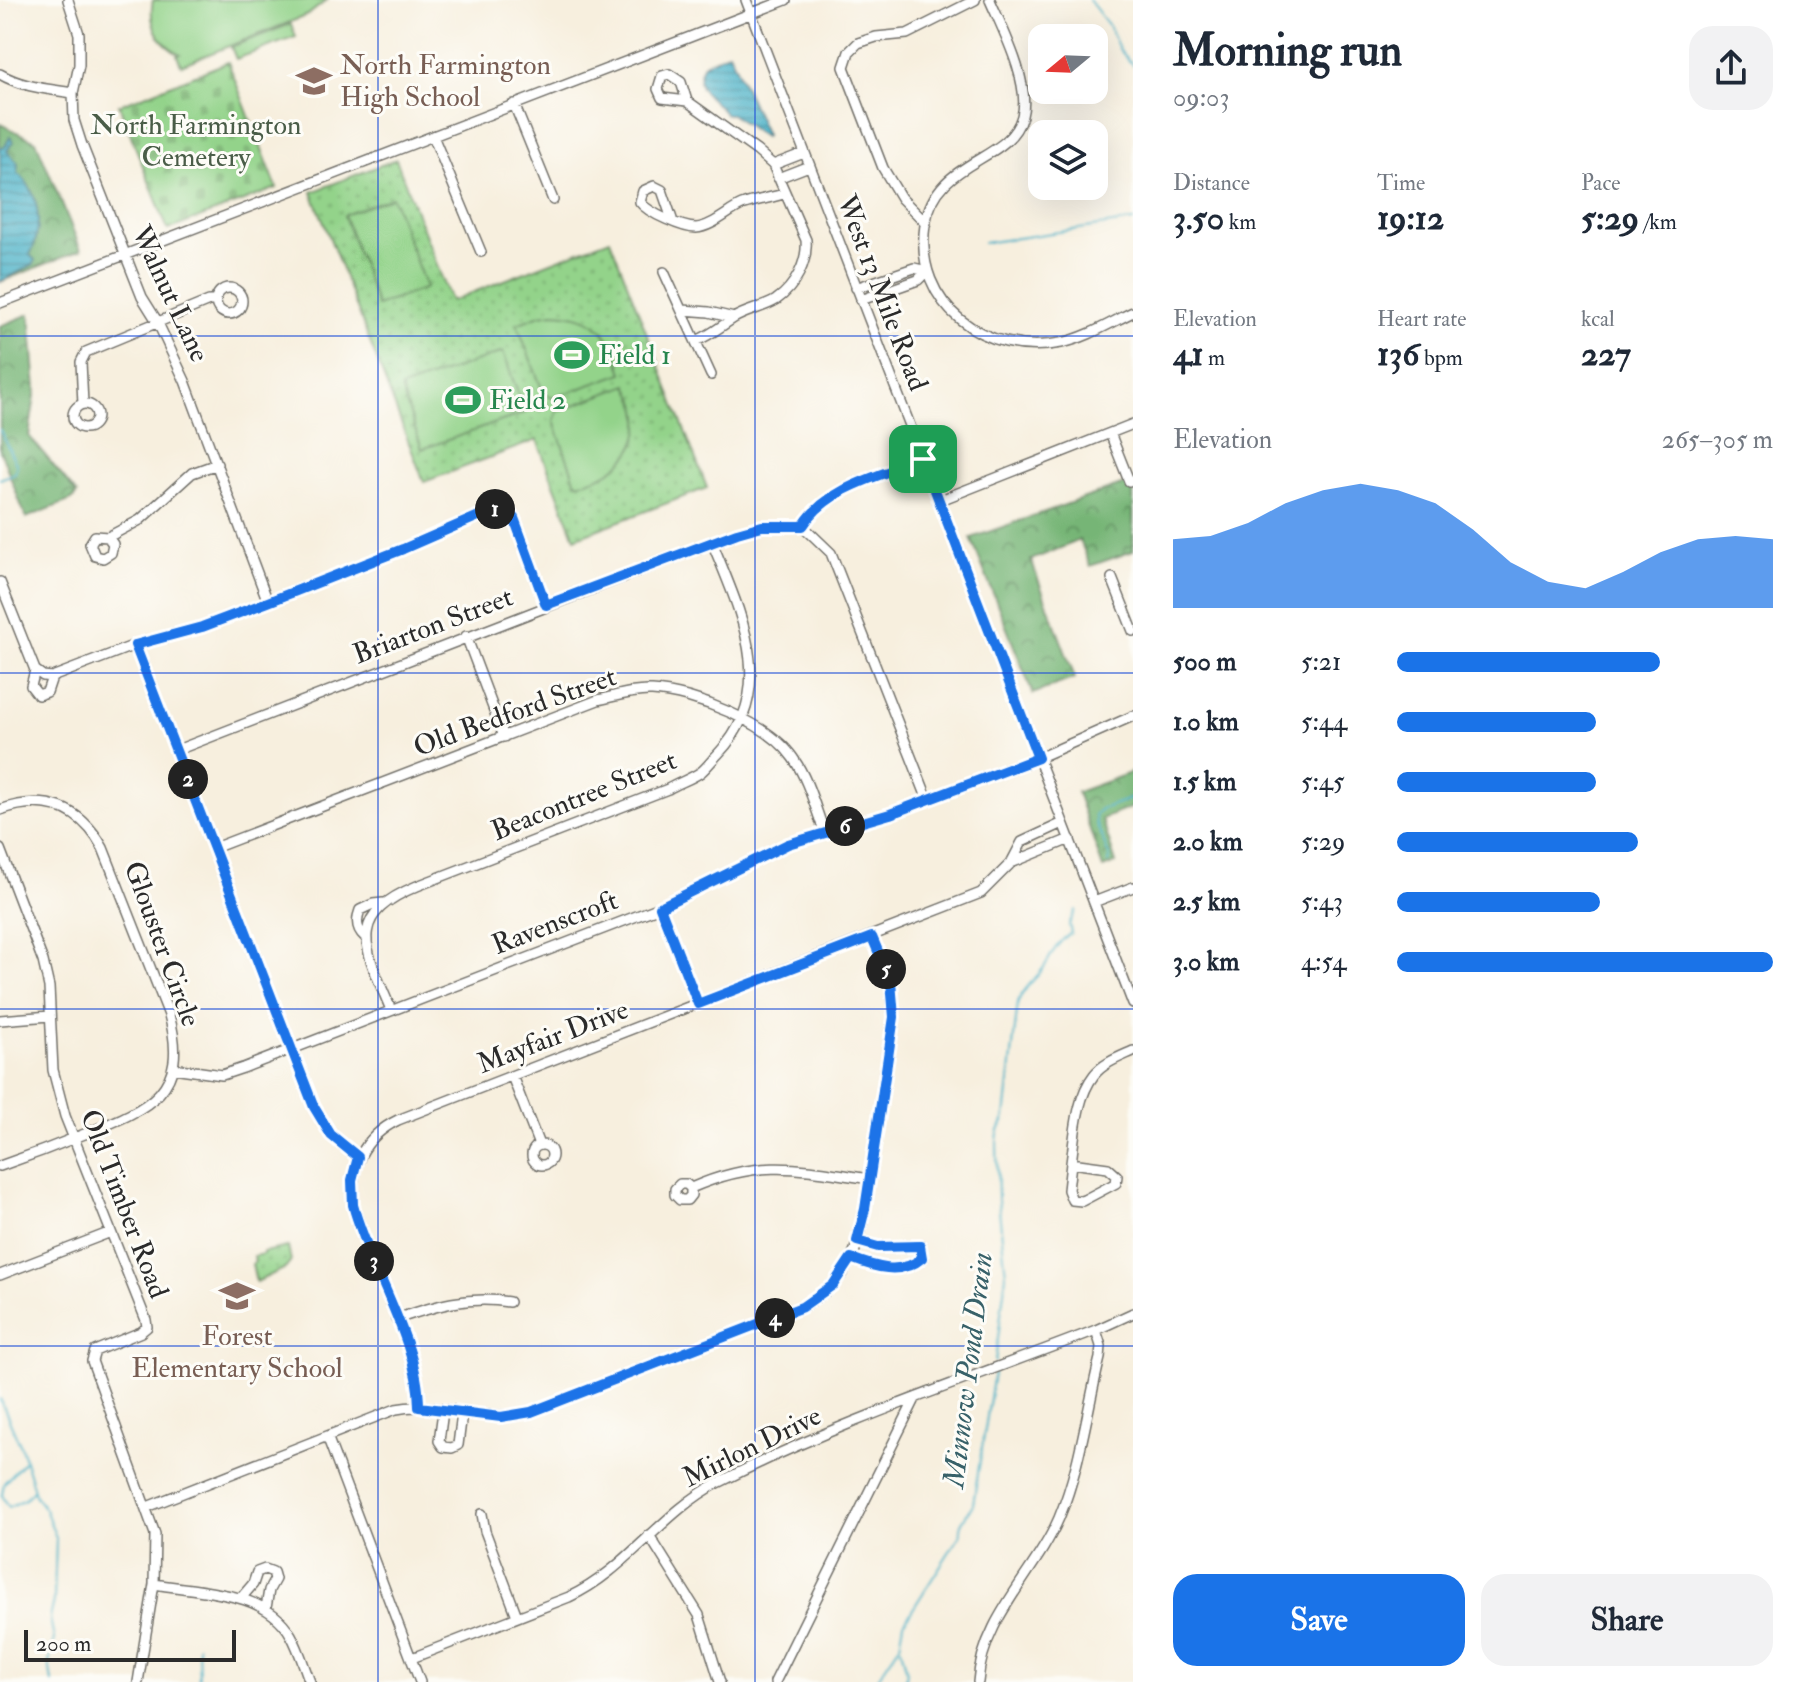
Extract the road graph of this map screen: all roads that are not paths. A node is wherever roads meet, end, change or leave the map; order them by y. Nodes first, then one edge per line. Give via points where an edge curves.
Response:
1 (68, 0) edge
2 (746, 0) edge
3 (786, 0) edge
4 (975, 0) edge
5 (990, 0) edge
6 (751, 14) junction
7 (0, 74) edge
8 (73, 93) junction
9 (687, 101) dead end
10 (514, 104) junction
11 (433, 136) junction
12 (804, 153) junction
13 (773, 165) junction
14 (809, 166) junction
15 (778, 178) junction
16 (784, 194) junction
17 (553, 200) dead end
18 (672, 219) dead end
19 (926, 223) junction
20 (481, 252) dead end
21 (125, 255) junction
22 (927, 271) junction
23 (664, 272) dead end
24 (856, 288) junction
25 (861, 300) junction
26 (216, 301) dead end
27 (0, 303) edge
28 (683, 310) junction
29 (1133, 312) edge
30 (734, 318) junction
31 (157, 321) junction
32 (696, 341) junction
33 (711, 375) dead end
34 (83, 404) dead end
35 (1133, 424) edge
36 (1110, 433) junction
37 (923, 459) junction
38 (217, 464) junction
39 (1129, 481) dead end
40 (938, 501) junction
41 (803, 526) junction
42 (108, 537) dead end
43 (712, 542) junction
44 (1112, 578) dead end
45 (0, 582) edge
46 (268, 602) junction
47 (546, 605) junction
48 (1133, 631) edge
49 (466, 636) junction
50 (135, 645) junction
51 (35, 670) junction
52 (52, 677) junction
53 (1133, 716) edge
54 (742, 720) junction
55 (504, 737) junction
56 (177, 750) junction
57 (1038, 758) junction
58 (928, 800) junction
59 (0, 810) edge
60 (1063, 823) junction
61 (824, 831) junction
62 (1070, 839) junction
63 (214, 848) junction
64 (0, 849) edge
65 (1011, 863) junction
66 (1133, 887) edge
67 (1094, 902) junction
68 (383, 903) junction
69 (660, 907) junction
70 (365, 937) junction
71 (872, 937) junction
72 (698, 1004) junction
73 (1133, 1004) edge
74 (391, 1010) junction
75 (50, 1016) junction
76 (0, 1020) edge
77 (292, 1048) junction
78 (1133, 1051) edge
79 (173, 1068) junction
80 (512, 1076) junction
81 (74, 1138) junction
82 (539, 1145) dead end
83 (358, 1157) junction
84 (1071, 1163) junction
85 (0, 1166) edge
86 (869, 1179) junction
87 (691, 1188) dead end
88 (111, 1232) junction
89 (857, 1241) junction
90 (851, 1258) junction
91 (0, 1275) edge
92 (509, 1302) dead end
93 (1133, 1313) edge
94 (396, 1319) junction
95 (1096, 1330) junction
96 (915, 1399) junction
97 (419, 1407) junction
98 (443, 1411) junction
99 (881, 1412) junction
100 (462, 1413) junction
101 (899, 1432) junction
102 (327, 1436) junction
103 (147, 1507) junction
104 (482, 1514) dead end
105 (649, 1535) junction
106 (154, 1584) junction
107 (241, 1598) junction
108 (266, 1608) junction
109 (517, 1616) junction
110 (412, 1658) junction
111 (138, 1682) edge
112 (310, 1682) edge
113 (420, 1682) edge
114 (720, 1682) edge
115 (775, 1682) edge
116 (978, 1682) edge

1 - 8 street, Walnut Lane via 80,47
2 - 6 street, West 13 Mile Road
3 - 6 street
4 - 19 street via 907,34 858,43 844,67 883,168 901,198
5 - 19 street via 1013,56 1024,96 1023,115 1006,143 958,171 937,193
6 - 10 street
6 - 12 street, West 13 Mile Road
7 - 8 street via 26,85
8 - 21 street, Walnut Lane via 82,145
9 - 13 street
10 - 11 street
10 - 17 street
11 - 20 street
11 - 21 street
12 - 13 street
12 - 14 street, West 13 Mile Road
13 - 15 street
14 - 15 street
14 - 24 street, West 13 Mile Road
15 - 16 street
16 - 18 street via 744,204 696,228
16 - 30 street via 806,240 805,260 774,301
19 - 22 street
21 - 27 street
21 - 31 street, Walnut Lane
22 - 24 street via 914,268
22 - 25 street via 918,280
22 - 29 street via 957,319 996,340 1061,343
23 - 28 street
24 - 25 street, West 13 Mile Road
25 - 37 street, West 13 Mile Road
26 - 31 street
28 - 30 street
28 - 32 street
30 - 32 street
31 - 34 street via 86,352 81,362
31 - 38 street, Walnut Lane
32 - 33 street
35 - 36 street
36 - 39 street
36 - 40 street
37 - 40 street, West 13 Mile Road
37 - 41 street via 840,492
38 - 42 street via 192,473 148,514
38 - 46 street, Walnut Lane
40 - 57 street, West 13 Mile Road
41 - 43 street, Briarton Street via 762,526
41 - 58 street via 831,553
43 - 47 street, Briarton Street
43 - 54 street, Beacontree Street via 751,651
44 - 48 street
45 - 51 street
46 - 47 street via 497,508 514,518
46 - 50 street
47 - 49 street, Briarton Street
49 - 55 street
49 - 56 street, Briarton Street
50 - 52 street
50 - 56 street
51 - 52 street
51 - 52 street via 31,686 38,695 47,692
53 - 57 street, Ravenscroft
54 - 55 street, Old Bedford Street via 706,703 639,692 598,700
54 - 61 street, Old Bedford Street via 780,742 794,759
54 - 68 street, Beacontree Street via 729,743 701,772 668,789
55 - 63 street, Old Bedford Street
56 - 63 street
57 - 58 street, Ravenscroft
57 - 60 street, West 13 Mile Road
58 - 61 street, Ravenscroft
59 - 79 street, Glouster Circle via 48,804 73,813 92,830 169,1015 175,1037
60 - 62 street, West 13 Mile Road
60 - 65 street, Mayfair Drive via 1022,842
61 - 69 street, Ravenscroft
62 - 65 street, Mayfair Drive
62 - 67 street, West 13 Mile Road
63 - 77 street
64 - 75 street, Old Timber Road via 43,961
65 - 71 street, Mayfair Drive via 981,893
66 - 67 street
67 - 73 street, West 13 Mile Road
68 - 70 street
68 - 70 street, Beacontree Street via 360,910 356,919
69 - 72 street
69 - 74 street, Ravenscroft
70 - 74 street, Beacontree Street
71 - 72 street, Mayfair Drive
71 - 86 street via 891,982 894,1009
72 - 80 street, Mayfair Drive
74 - 77 street, Ravenscroft
75 - 76 street
75 - 81 street, Old Timber Road via 55,1081
77 - 79 street, Ravenscroft via 222,1075
77 - 83 street via 323,1125
78 - 84 street via 1093,1075 1079,1112
79 - 81 street, Glouster Circle via 154,1102
80 - 82 street
80 - 83 street, Mayfair Drive via 393,1123
81 - 85 street, Glouster Circle
81 - 88 street, Old Timber Road
83 - 94 street via 353,1205
84 - 84 street via 1072,1200 1082,1201 1116,1183 1117,1176 1108,1168
86 - 87 street via 765,1166
86 - 89 street
88 - 91 street
88 - 103 street, Old Timber Road via 147,1327 95,1351 92,1361
89 - 90 street
89 - 90 street via 878,1247 920,1246 922,1258 893,1268
90 - 100 street via 820,1296 750,1328 531,1412 501,1417
92 - 94 street via 474,1298
93 - 95 street, Mirlon Drive
94 - 97 street via 412,1360
95 - 96 street, Mirlon Drive
95 - 116 street via 1100,1358 1059,1519 996,1622
96 - 99 street, Mirlon Drive
96 - 101 street
97 - 98 street
97 - 102 street via 396,1409
98 - 100 street
98 - 100 street via 439,1441 452,1448 458,1445
99 - 101 street via 891,1417
99 - 105 street, Mirlon Drive via 716,1484
101 - 115 street
102 - 103 street
102 - 110 street
103 - 106 street, Old Timber Road via 155,1534
104 - 109 street
105 - 109 street, Mirlon Drive via 593,1585
105 - 114 street via 699,1615
106 - 107 street
106 - 111 street, Old Timber Road
107 - 108 street
107 - 108 street via 257,1572 273,1572
108 - 112 street via 292,1635
109 - 110 street, Mirlon Drive
110 - 113 street

